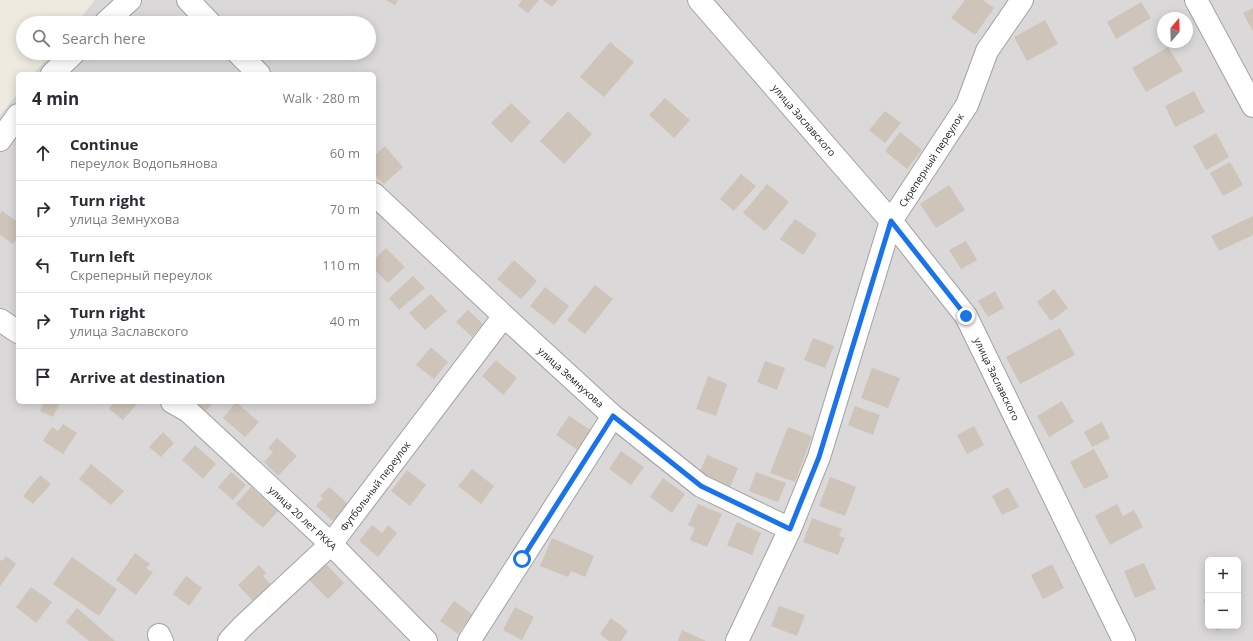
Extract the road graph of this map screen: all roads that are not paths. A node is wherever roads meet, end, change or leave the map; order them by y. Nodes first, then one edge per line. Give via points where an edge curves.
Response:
1 (130, 0) edge
2 (188, 0) edge
3 (699, 0) edge
4 (1022, 0) edge
5 (1196, 0) edge
6 (113, 16) edge
7 (203, 16) edge
8 (67, 60) edge
9 (245, 60) edge
10 (54, 72) edge
11 (257, 72) edge
12 (1253, 106) edge
13 (16, 118) edge
14 (0, 140) edge
15 (376, 196) edge
16 (891, 221) junction
17 (504, 316) junction
18 (0, 320) edge
19 (16, 331) edge
20 (176, 404) edge
21 (613, 416) junction
22 (790, 529) junction
23 (332, 544) junction
24 (229, 641) edge
25 (426, 641) edge
26 (469, 641) edge
27 (736, 641) edge
28 (1124, 641) edge

1 - 6 street
2 - 7 street
3 - 16 street, улица Заславского
4 - 16 street, Скреперный переулок via 987,51 967,105
5 - 12 street
8 - 10 street
9 - 11 street
13 - 14 street
15 - 17 street, улица Земнухова
16 - 22 street, Скреперный переулок via 819,457
16 - 28 street, улица Заславского via 966,316
17 - 21 street, улица Земнухова
17 - 23 street, Футбольный переулок
18 - 19 street
20 - 23 street, улица 20 лет РККА via 188,411
21 - 22 street, улица Земнухова via 701,486
21 - 26 street
22 - 27 street, Скреперный переулок
23 - 24 street, Футбольный переулок
23 - 25 street, улица 20 лет РККА

